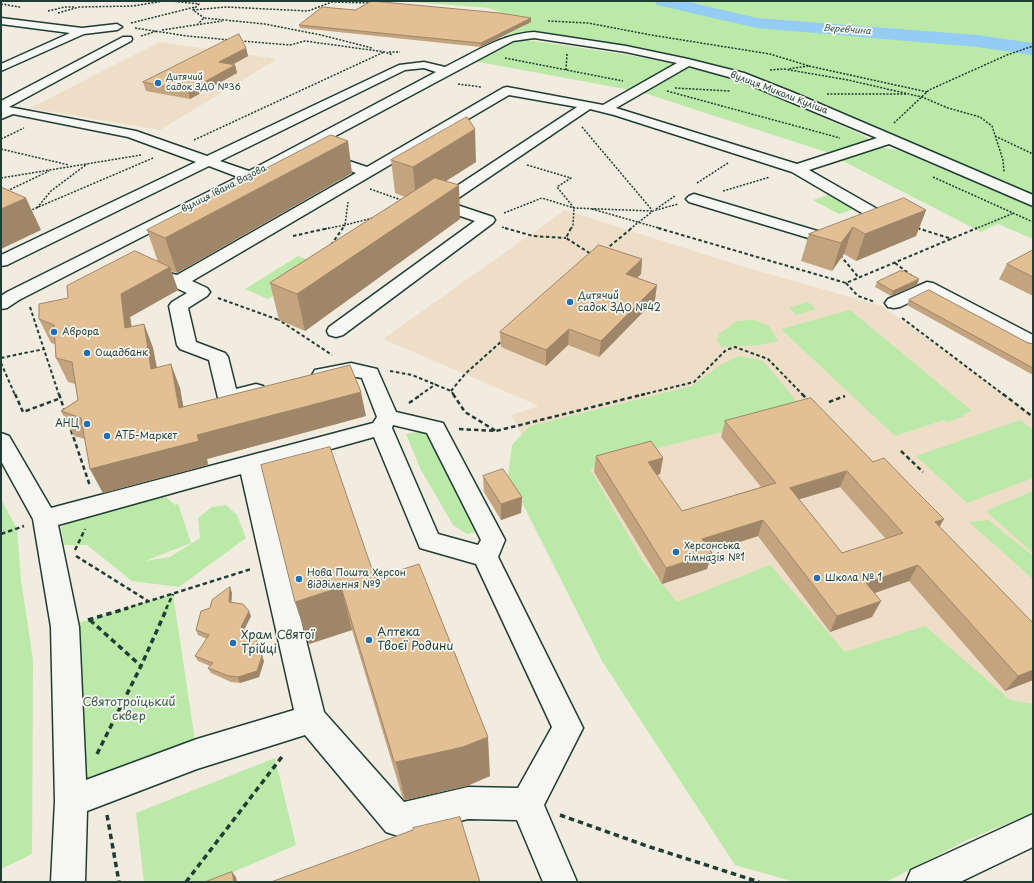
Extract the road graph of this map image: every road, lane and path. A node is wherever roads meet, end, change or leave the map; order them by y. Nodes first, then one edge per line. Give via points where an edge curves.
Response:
1 (164, 1) edge
2 (171, 1) edge
3 (378, 3) edge
4 (79, 7) junction
5 (195, 7) junction
6 (193, 10) junction
7 (46, 12) dead end
8 (55, 14) dead end
9 (204, 18) junction
10 (1, 20) edge
11 (227, 21) junction
12 (197, 25) junction
13 (117, 27) junction
14 (82, 31) junction
15 (159, 31) junction
16 (528, 35) junction
17 (127, 39) joint
18 (1033, 46) edge
19 (385, 52) junction
20 (504, 58) dead end
21 (688, 62) junction
22 (424, 65) junction
23 (3, 66) edge
24 (809, 66) junction
25 (784, 69) dead end
26 (781, 70) dead end
27 (449, 77) junction
28 (649, 86) junction
29 (506, 91) junction
30 (730, 91) dead end
31 (928, 92) junction
32 (827, 94) dead end
33 (922, 97) junction
34 (588, 105) junction
35 (604, 109) junction
36 (3, 110) edge
37 (572, 116) junction
38 (883, 136) junction
39 (995, 136) junction
40 (866, 147) junction
41 (1, 149) edge
42 (173, 149) junction
43 (301, 150) junction
44 (745, 152) junction
45 (1033, 154) edge
46 (507, 159) junction
47 (207, 162) junction
48 (88, 163) junction
49 (72, 166) junction
50 (52, 169) junction
51 (797, 169) junction
52 (368, 172) junction
53 (250, 176) junction
54 (929, 176) dead end
55 (1, 178) edge
56 (350, 182) junction
57 (1006, 189) junction
58 (694, 192) junction
59 (1, 195) edge
60 (676, 196) dead end
61 (1033, 201) edge
62 (439, 204) junction
63 (37, 208) junction
64 (574, 208) junction
65 (592, 209) junction
66 (653, 211) junction
67 (22, 214) edge
68 (880, 217) junction
69 (375, 218) edge
70 (487, 220) junction
71 (1033, 222) edge
72 (639, 223) junction
73 (566, 238) junction
74 (825, 238) junction
75 (953, 239) dead end
76 (107, 249) junction
77 (328, 251) edge
78 (601, 253) edge
79 (124, 257) edge
80 (597, 257) edge
81 (1, 261) edge
82 (158, 273) edge
83 (859, 278) dead end
84 (178, 282) junction
85 (846, 283) dead end
86 (201, 292) junction
87 (5, 296) edge
88 (889, 307) junction
89 (284, 314) edge
90 (279, 320) junction
91 (336, 331) dead end
92 (507, 337) edge
93 (1033, 343) edge
94 (44, 349) junction
95 (1, 358) edge
96 (1, 363) edge
97 (351, 368) junction
98 (389, 371) dead end
99 (305, 380) edge
100 (437, 384) junction
101 (274, 387) edge
102 (451, 391) junction
103 (845, 396) dead end
104 (61, 398) junction
105 (829, 402) dead end
106 (812, 404) edge
107 (1033, 416) edge
108 (68, 419) edge
109 (385, 422) junction
110 (70, 426) edge
111 (435, 428) junction
112 (496, 431) junction
113 (1, 441) edge
114 (901, 451) dead end
115 (250, 464) junction
116 (923, 472) dead end
117 (97, 505) junction
118 (45, 519) junction
119 (73, 554) dead end
120 (485, 557) junction
121 (273, 562) junction
122 (173, 594) junction
123 (148, 601) junction
124 (77, 624) junction
125 (141, 666) junction
126 (311, 719) junction
127 (287, 750) dead end
128 (102, 789) junction
129 (71, 801) junction
130 (528, 804) junction
131 (1033, 830) edge
132 (68, 882) edge
133 (118, 882) edge
134 (186, 882) edge
135 (560, 882) edge
136 (759, 882) edge
137 (923, 882) edge

1 - 4 path via 133,6
2 - 5 path via 198,4
3 - 6 path via 332,2 308,11 226,7
4 - 7 path via 65,7
4 - 8 path
5 - 6 path
5 - 13 path
6 - 9 path
9 - 11 path
9 - 12 path
10 - 14 street
11 - 12 path
11 - 19 path via 265,24 321,34
12 - 15 path
13 - 14 street
13 - 15 path
14 - 23 street
15 - 17 path
15 - 19 path via 290,45 305,41
16 - 21 street, вулиця Миколи Куліша via 626,49
16 - 24 path via 533,20 588,23 770,54
16 - 27 street, вулиця Миколи Куліша via 509,39
17 - 36 street
18 - 31 path via 1007,55
19 - 22 path
19 - 42 path
20 - 28 path
21 - 28 street
21 - 38 street, вулиця Миколи Куліша via 740,76
22 - 27 street
22 - 47 street via 403,67
24 - 26 path
24 - 31 path
25 - 33 path
27 - 29 path
27 - 43 street, вулиця Івана Вазова
28 - 30 path
28 - 35 street
28 - 40 path
29 - 34 street
29 - 52 street
31 - 33 path
32 - 33 path via 896,93
33 - 38 path
33 - 39 path via 980,117 992,126
34 - 35 street
34 - 37 street
35 - 44 street
36 - 42 street via 131,134
37 - 46 street
37 - 66 path
38 - 40 street
38 - 57 street, вулиця Миколи Куліша
39 - 45 path
39 - 57 path via 1003,160
40 - 51 street
41 - 49 path
42 - 47 street
42 - 48 path
42 - 63 path
43 - 52 street
43 - 53 street, вулиця Івана Вазова
44 - 51 street
44 - 58 path
46 - 62 street
46 - 64 path via 571,178 557,187
47 - 53 street
47 - 81 street
48 - 49 path
48 - 63 path via 51,191
49 - 50 path
50 - 55 path
50 - 59 path
51 - 58 path
51 - 68 street
52 - 56 street
53 - 76 street, вулиця Івана Вазова
54 - 71 path
56 - 62 path via 420,206
56 - 84 street
57 - 61 street, вулиця Миколи Куліша
58 - 66 path
58 - 74 street
60 - 66 path
62 - 70 street
63 - 67 path
64 - 65 path
64 - 70 path via 542,198
64 - 73 path via 573,225
65 - 66 path via 628,208
65 - 72 path
66 - 72 path
68 - 74 street
68 - 75 path
69 - 77 path via 345,225
70 - 73 path via 509,230 542,237
70 - 91 street
72 - 78 path
73 - 80 path
74 - 83 path
76 - 79 street
76 - 87 street, вулиця Івана Вазова
82 - 84 street
84 - 86 street
85 - 88 path via 858,296
86 - 90 path
86 - 101 street via 178,306 187,345 218,357 228,398
87 - 94 path via 30,306
88 - 93 street via 927,287
88 - 107 path
89 - 90 path
90 - 97 path
92 - 102 path via 465,374
94 - 95 path
94 - 104 path
96 - 104 path via 23,412
97 - 99 street
97 - 109 street via 370,374
98 - 100 path via 412,375
100 - 102 path
100 - 109 path
102 - 112 path via 466,412
103 - 105 path
104 - 108 path
106 - 112 path via 768,359 735,347 726,350 694,382
109 - 111 street
109 - 115 street
109 - 120 street via 429,541
110 - 117 path
111 - 112 path
111 - 120 street via 493,540
113 - 118 street
114 - 116 path
115 - 117 street
115 - 121 street
117 - 118 street
118 - 124 street
119 - 123 path
120 - 130 street via 568,728
121 - 122 path
121 - 126 street
122 - 123 path
122 - 125 path
123 - 124 path
124 - 125 path
124 - 129 street
125 - 128 path via 94,759
126 - 128 street via 197,754
126 - 130 street via 398,820 468,803
127 - 134 path
128 - 129 street
128 - 133 path
129 - 132 street
130 - 135 street
130 - 136 path
131 - 137 street

